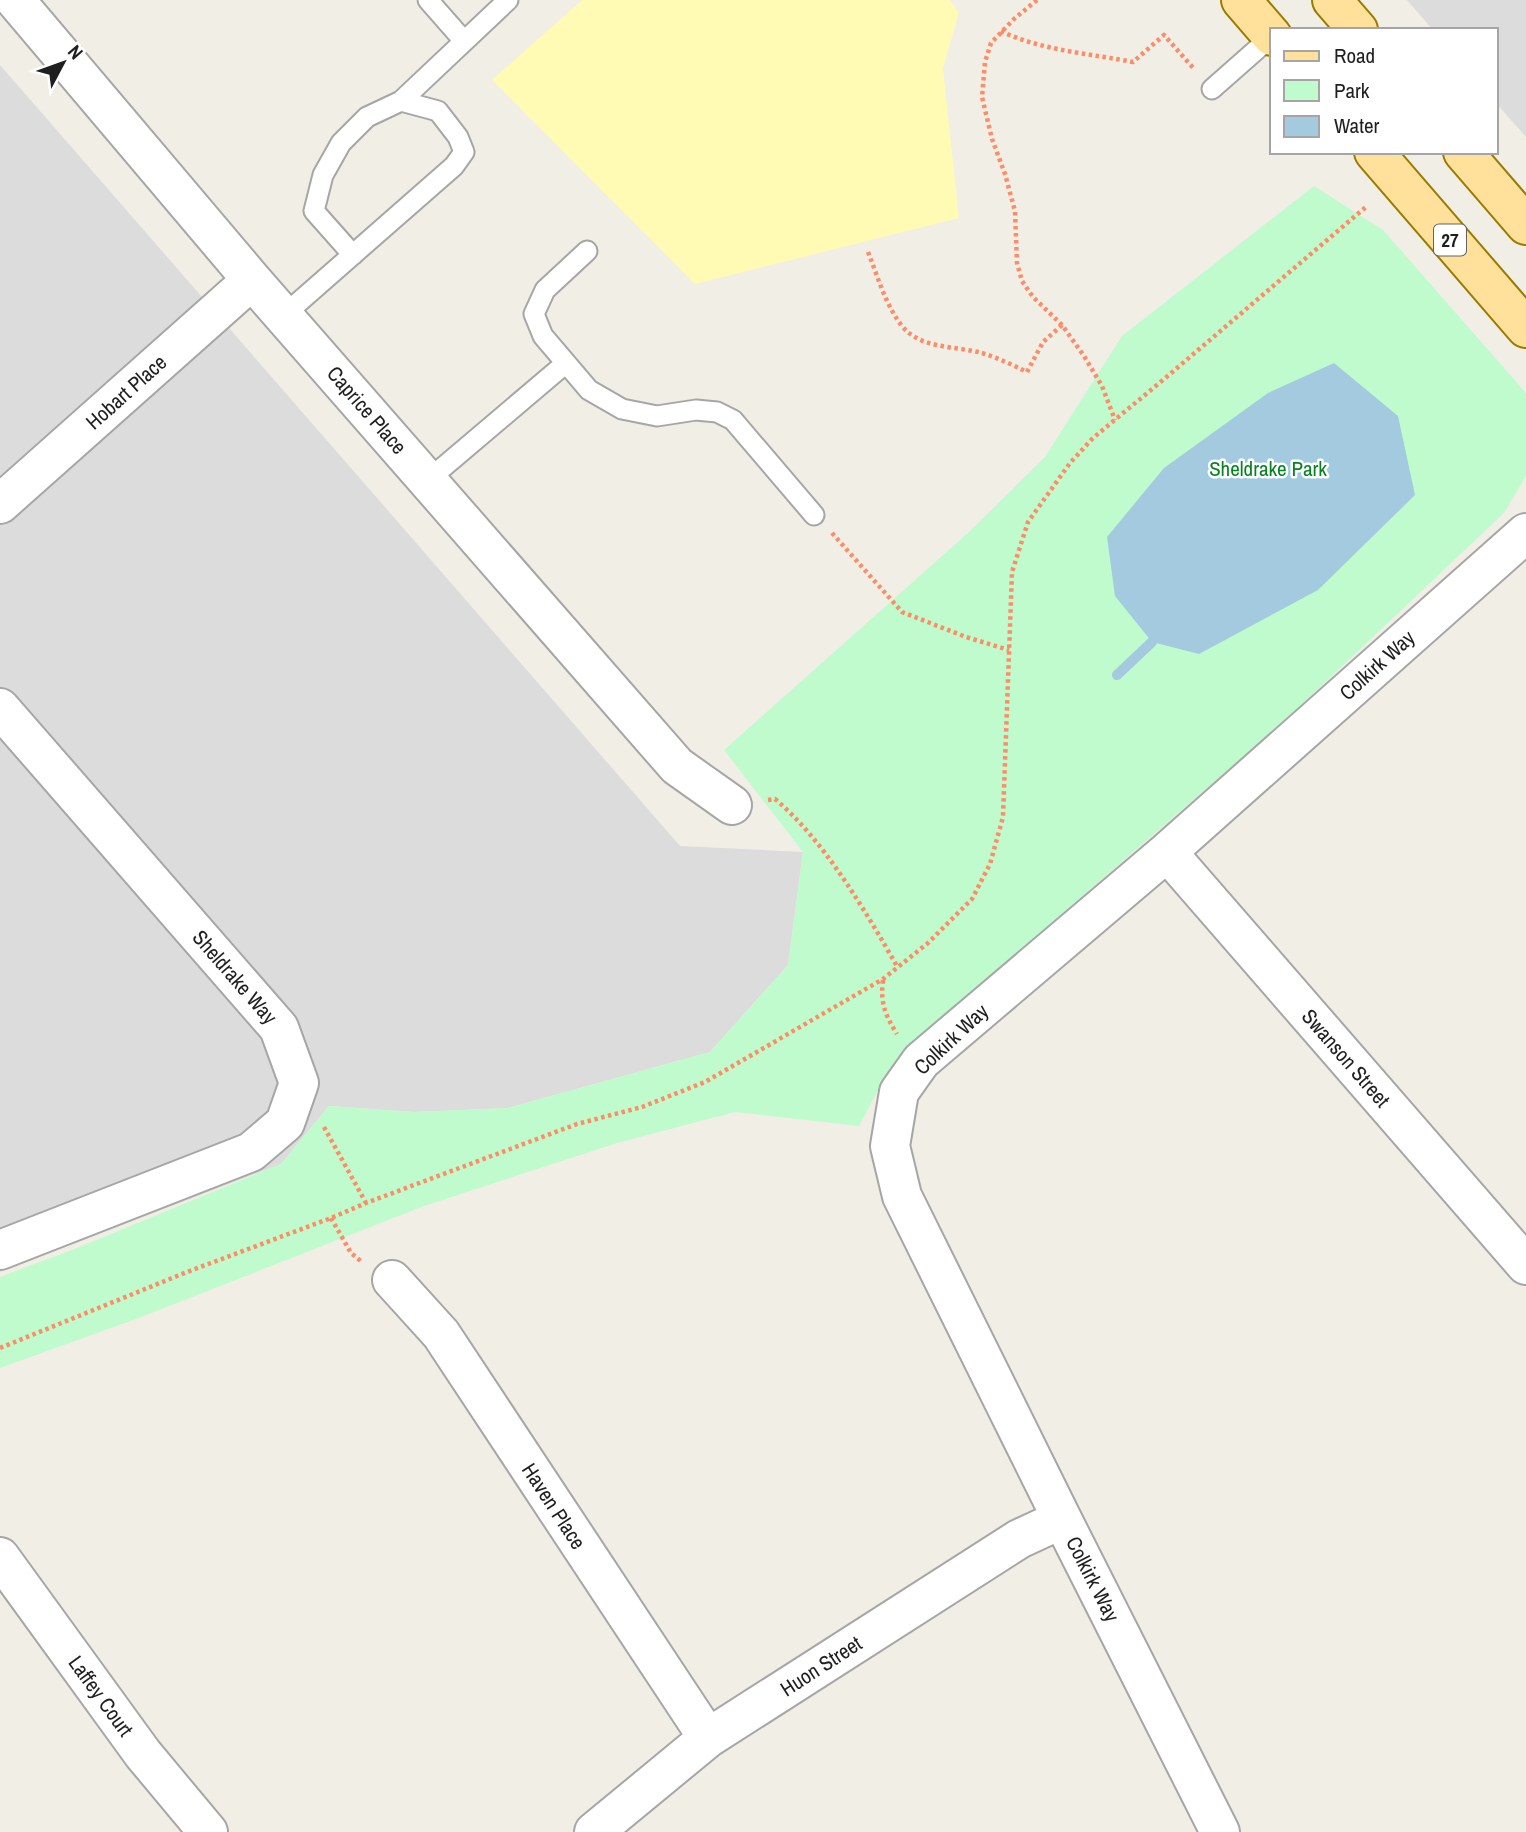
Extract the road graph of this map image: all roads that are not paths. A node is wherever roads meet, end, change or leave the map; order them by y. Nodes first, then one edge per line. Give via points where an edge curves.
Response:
1 (15, 0) edge
2 (428, 0) edge
3 (508, 0) edge
4 (1241, 0) edge
5 (1332, 0) edge
6 (1355, 28) edge
7 (1270, 34) edge
8 (1270, 38) edge
9 (464, 41) junction
10 (1212, 89) road end
11 (401, 101) junction
12 (1376, 154) edge
13 (1465, 154) edge
14 (1526, 225) edge
15 (587, 251) dead end
16 (353, 255) junction
17 (252, 280) junction
18 (284, 315) junction
19 (1526, 328) edge
20 (566, 363) junction
21 (428, 480) junction
22 (0, 504) edge
23 (814, 514) road end
24 (1526, 533) edge
25 (0, 708) edge
26 (732, 805) road end
27 (1167, 852) junction
28 (0, 1250) edge
29 (1526, 1265) edge
30 (392, 1280) road end
31 (1062, 1519) junction
32 (0, 1557) edge
33 (708, 1738) junction
34 (208, 1832) edge
35 (594, 1832) edge
36 (1220, 1832) edge

1 - 17 street, Caprice Place
2 - 9 lane
3 - 9 lane
4 - 7 main road
5 - 6 main road
8 - 10 lane
9 - 11 lane
11 - 16 lane via 367,117 341,143 323,175 314,211
11 - 16 lane via 438,111 458,136 464,152
12 - 19 main road, 27
13 - 14 main road
15 - 20 lane via 545,290 534,314 543,336
16 - 18 lane
17 - 18 street, Caprice Place
17 - 22 street, Hobart Place
18 - 21 street, Caprice Place
20 - 21 lane
20 - 23 lane via 589,390 622,409 657,416 717,412 733,420
21 - 26 street, Caprice Place via 677,766
24 - 27 street, Colkirk Way
25 - 28 street, Sheldrake Way via 279,1028 299,1083 285,1123 251,1152
27 - 29 street, Swanson Street
27 - 31 street, Colkirk Way via 921,1060 899,1092 890,1146 902,1196
30 - 33 street, Haven Place via 441,1334
31 - 33 street, Huon Street via 1019,1539
31 - 36 street, Colkirk Way
32 - 34 street, Laffey Court via 143,1754
33 - 35 street, Huon Street

